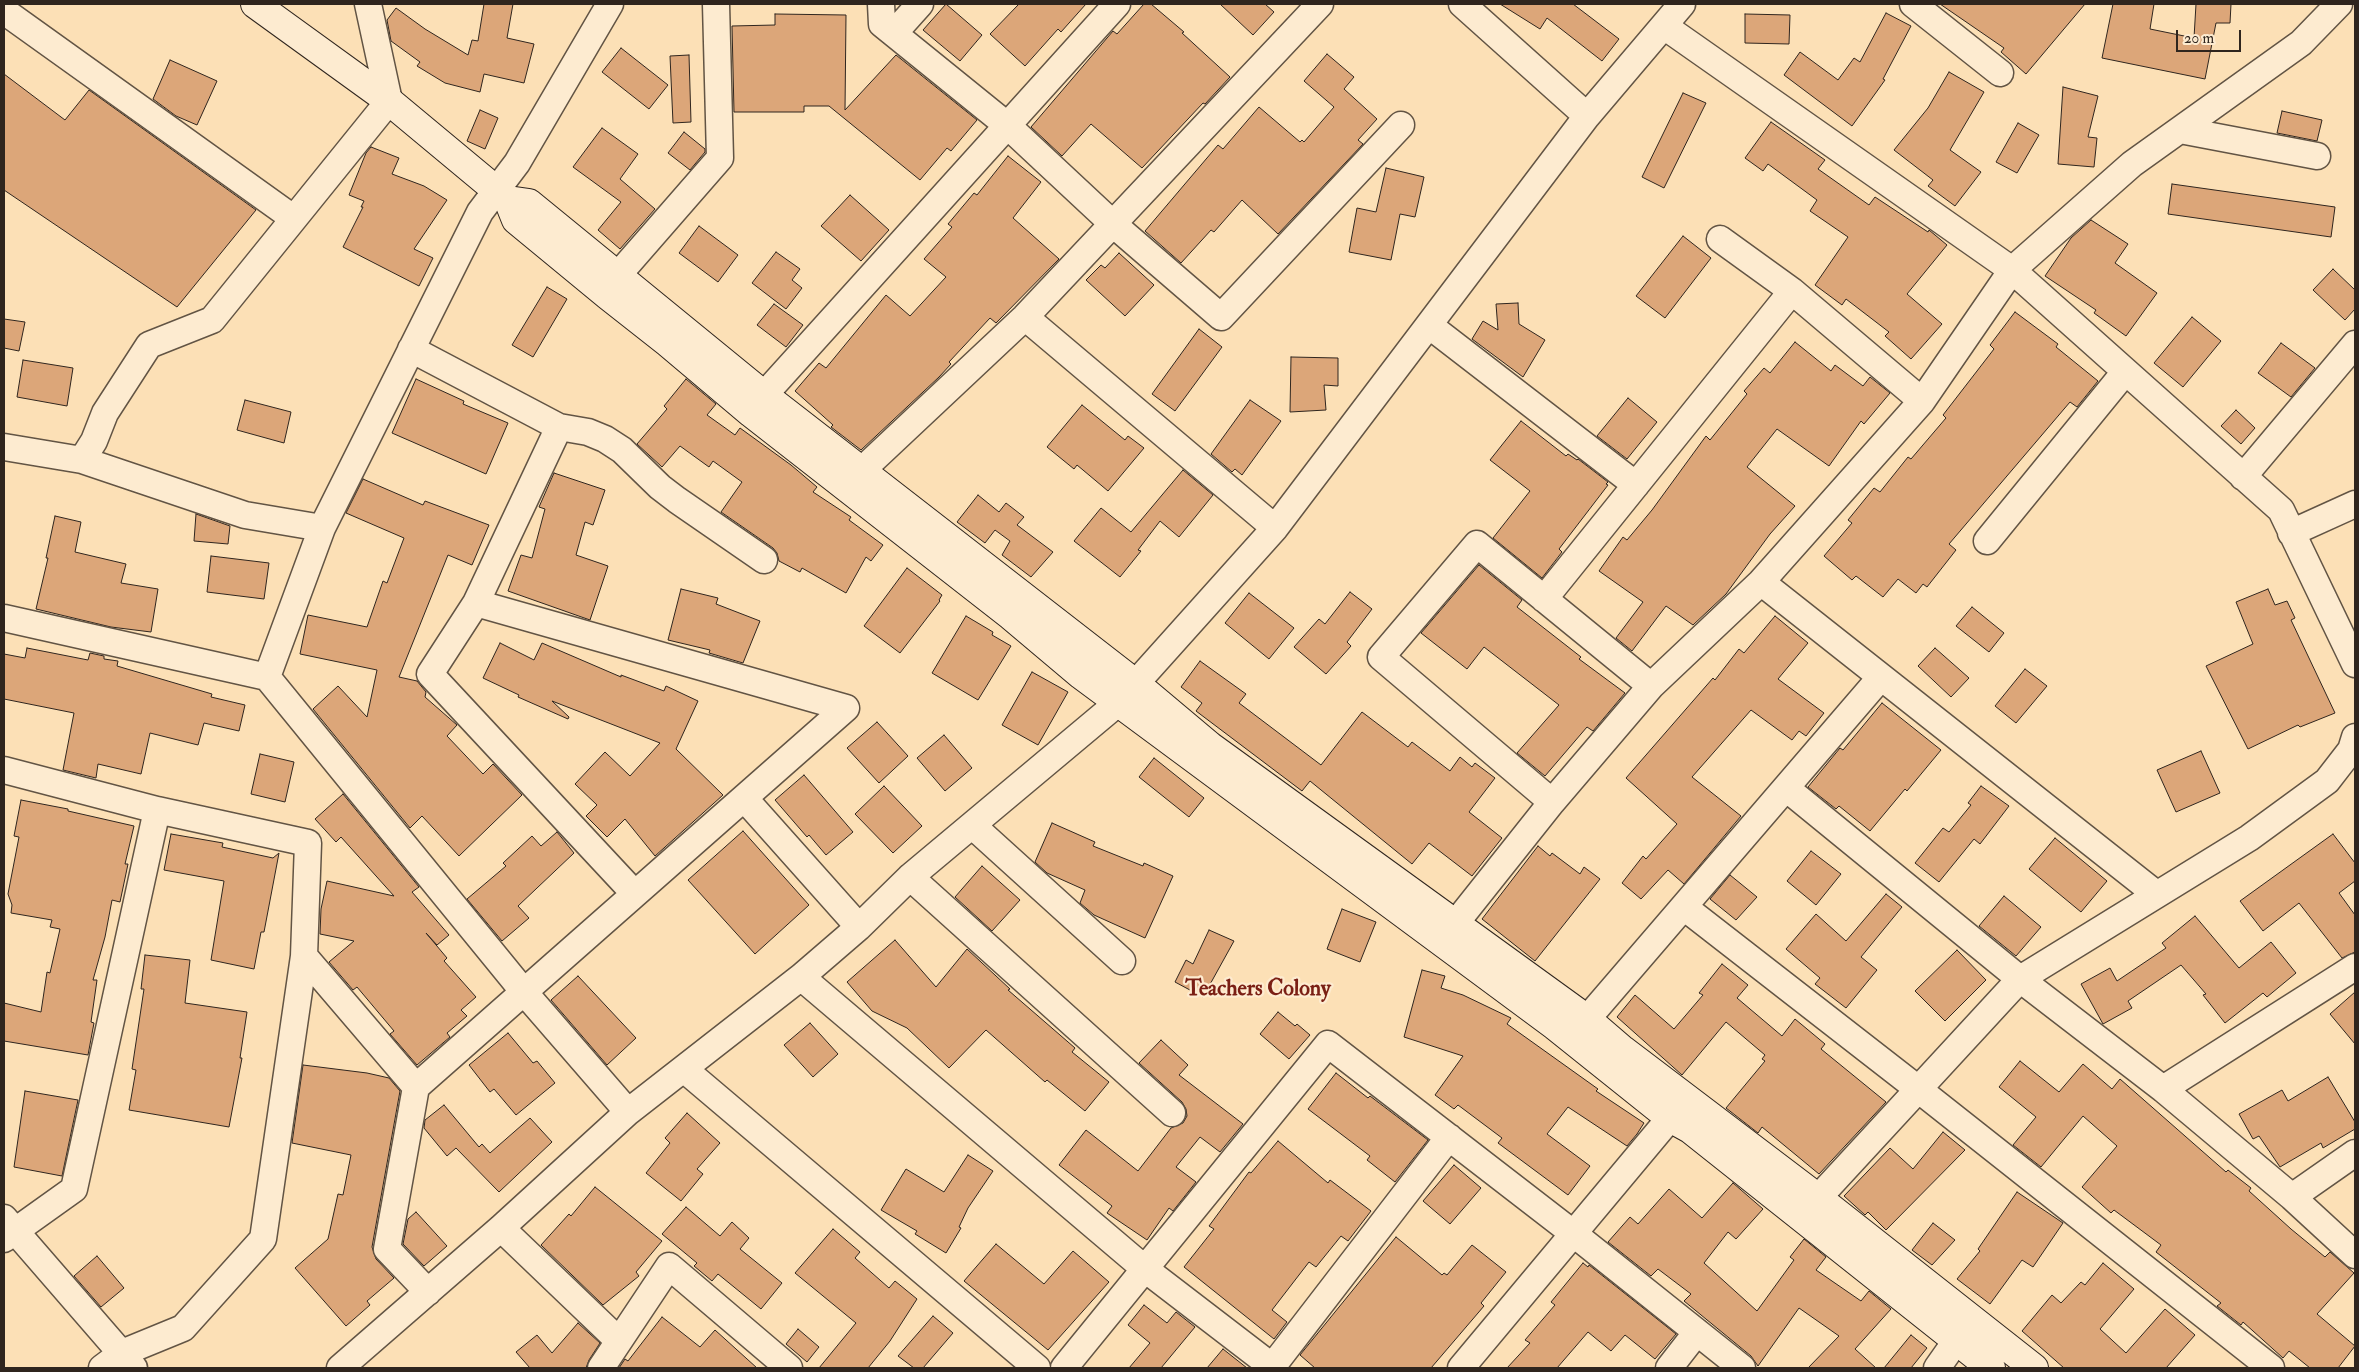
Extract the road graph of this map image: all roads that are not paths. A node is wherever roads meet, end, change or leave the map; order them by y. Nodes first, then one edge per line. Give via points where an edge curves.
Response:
1 (255, 4) edge
2 (368, 4) edge
3 (610, 4) edge
4 (716, 4) edge
5 (881, 4) edge
6 (920, 4) edge
7 (1117, 4) edge
8 (1320, 4) edge
9 (1682, 4) edge
10 (1914, 4) edge
11 (2339, 4) edge
12 (1468, 6) edge
13 (4, 11) edge
14 (1664, 26) junction
15 (894, 33) junction
16 (2000, 73) dead end
17 (390, 101) junction
18 (1588, 116) junction
19 (1402, 125) dead end
20 (1008, 126) junction
21 (2180, 130) junction
22 (2317, 156) dead end
23 (503, 195) junction
24 (293, 218) junction
25 (1113, 224) junction
26 (1720, 239) dead end
27 (2012, 270) junction
28 (618, 275) junction
29 (1792, 291) junction
30 (1025, 317) junction
31 (1430, 326) junction
32 (2355, 345) edge
33 (411, 349) junction
34 (2125, 372) junction
35 (764, 395) junction
36 (1922, 401) junction
37 (559, 427) junction
38 (4, 447) edge
39 (82, 460) junction
40 (861, 471) junction
41 (2243, 477) junction
42 (1636, 486) junction
43 (2355, 504) edge
44 (322, 528) junction
45 (1275, 528) junction
46 (2291, 533) junction
47 (1988, 541) dead end
48 (764, 560) dead end
49 (1761, 582) junction
50 (1544, 599) junction
51 (476, 603) junction
52 (4, 618) edge
53 (2355, 664) edge
54 (267, 677) junction
55 (1881, 677) junction
56 (1651, 686) junction
57 (1127, 693) junction
58 (2355, 737) edge
59 (4, 770) edge
60 (1786, 788) junction
61 (744, 798) junction
62 (1552, 802) junction
63 (157, 810) junction
64 (973, 826) junction
65 (910, 877) junction
66 (635, 894) junction
67 (2156, 894) junction
68 (1684, 907) junction
69 (1455, 924) junction
70 (858, 927) junction
71 (304, 956) junction
72 (1122, 961) dead end
73 (2355, 967) edge
74 (801, 977) junction
75 (2020, 979) junction
76 (524, 992) junction
77 (1587, 1018) junction
78 (685, 1070) junction
79 (416, 1087) junction
80 (1918, 1088) junction
81 (2163, 1089) junction
82 (628, 1112) junction
83 (1172, 1113) dead end
84 (1670, 1118) junction
85 (1449, 1137) junction
86 (2355, 1153) edge
87 (2292, 1197) junction
88 (1811, 1209) junction
89 (501, 1228) junction
90 (7, 1230) edge
91 (1574, 1234) junction
92 (2355, 1255) edge
93 (1145, 1269) junction
94 (428, 1292) junction
95 (1697, 1332) junction
96 (619, 1341) junction
97 (1956, 1341) junction
98 (119, 1363) edge
99 (1273, 1367) edge
100 (340, 1368) edge
101 (601, 1368) edge
102 (789, 1368) edge
103 (1037, 1368) edge
104 (1064, 1368) edge
105 (1461, 1368) edge
106 (1669, 1368) edge
107 (1742, 1368) edge
108 (1938, 1368) edge
109 (1991, 1368) edge
110 (2034, 1368) edge
111 (2271, 1368) edge

1 - 17 street
2 - 17 street
3 - 23 street via 517,163
4 - 28 street via 720,158
5 - 15 street via 882,24
6 - 15 street
7 - 20 street
8 - 25 street
9 - 14 street
10 - 16 street
11 - 21 street via 2301,42
12 - 18 street
13 - 24 street
14 - 18 street
14 - 27 street
15 - 20 street
17 - 23 street
17 - 24 street
18 - 31 street
19 - 25 street via 1221,317
20 - 25 street
20 - 35 street
21 - 22 street
21 - 27 street via 2132,164
23 - 28 street via 529,203
23 - 33 street via 480,212
23 - 57 street via 516,220 751,413 1011,616 1081,675
24 - 39 street via 212,320 149,346 105,413 94,442
25 - 30 street
26 - 29 street
27 - 34 street
27 - 36 street
28 - 35 street
29 - 36 street
29 - 42 street
30 - 40 street
30 - 45 street
31 - 42 street
31 - 45 street
32 - 41 street
33 - 37 street
33 - 44 street
34 - 41 street
34 - 47 street
35 - 40 street
36 - 49 street
37 - 48 street via 588,432 622,450 660,487
37 - 51 street
38 - 39 street
39 - 44 street via 245,515
40 - 57 street
41 - 46 street via 2280,510
42 - 50 street
43 - 46 street
44 - 54 street
45 - 57 street
46 - 53 street
49 - 55 street
49 - 56 street
50 - 56 street
50 - 62 street via 1477,544 1381,657
51 - 61 street via 846,708
51 - 66 street via 430,674
52 - 54 street
54 - 76 street
55 - 60 street
55 - 67 street
56 - 62 street
57 - 64 street
57 - 69 street via 1210,746
57 - 84 street
58 - 67 street via 2351,750 2328,781 2250,838
59 - 63 street
60 - 68 street
60 - 75 street
61 - 66 street
61 - 70 street
62 - 69 street
63 - 71 street via 308,842
63 - 90 street via 74,1189
64 - 65 street
64 - 72 street
65 - 70 street
65 - 83 street
66 - 76 street
67 - 75 street
68 - 77 street
68 - 80 street
69 - 77 street
70 - 74 street
71 - 79 street
71 - 98 street via 263,1239 183,1328
73 - 81 street
74 - 78 street
74 - 93 street
75 - 80 street
75 - 81 street
76 - 79 street
76 - 82 street
77 - 88 street
78 - 82 street
78 - 103 street
79 - 94 street via 387,1249
80 - 88 street
80 - 111 street
81 - 87 street
82 - 89 street
84 - 88 street
84 - 91 street
85 - 91 street
85 - 93 street via 1328,1044
85 - 99 street
86 - 87 street
87 - 92 street
88 - 97 street
88 - 110 street
89 - 94 street
89 - 96 street
90 - 98 street
91 - 95 street
91 - 105 street
93 - 99 street
93 - 104 street
94 - 100 street
95 - 106 street
95 - 107 street
96 - 101 street
96 - 102 street via 669,1266
97 - 108 street
97 - 109 street

